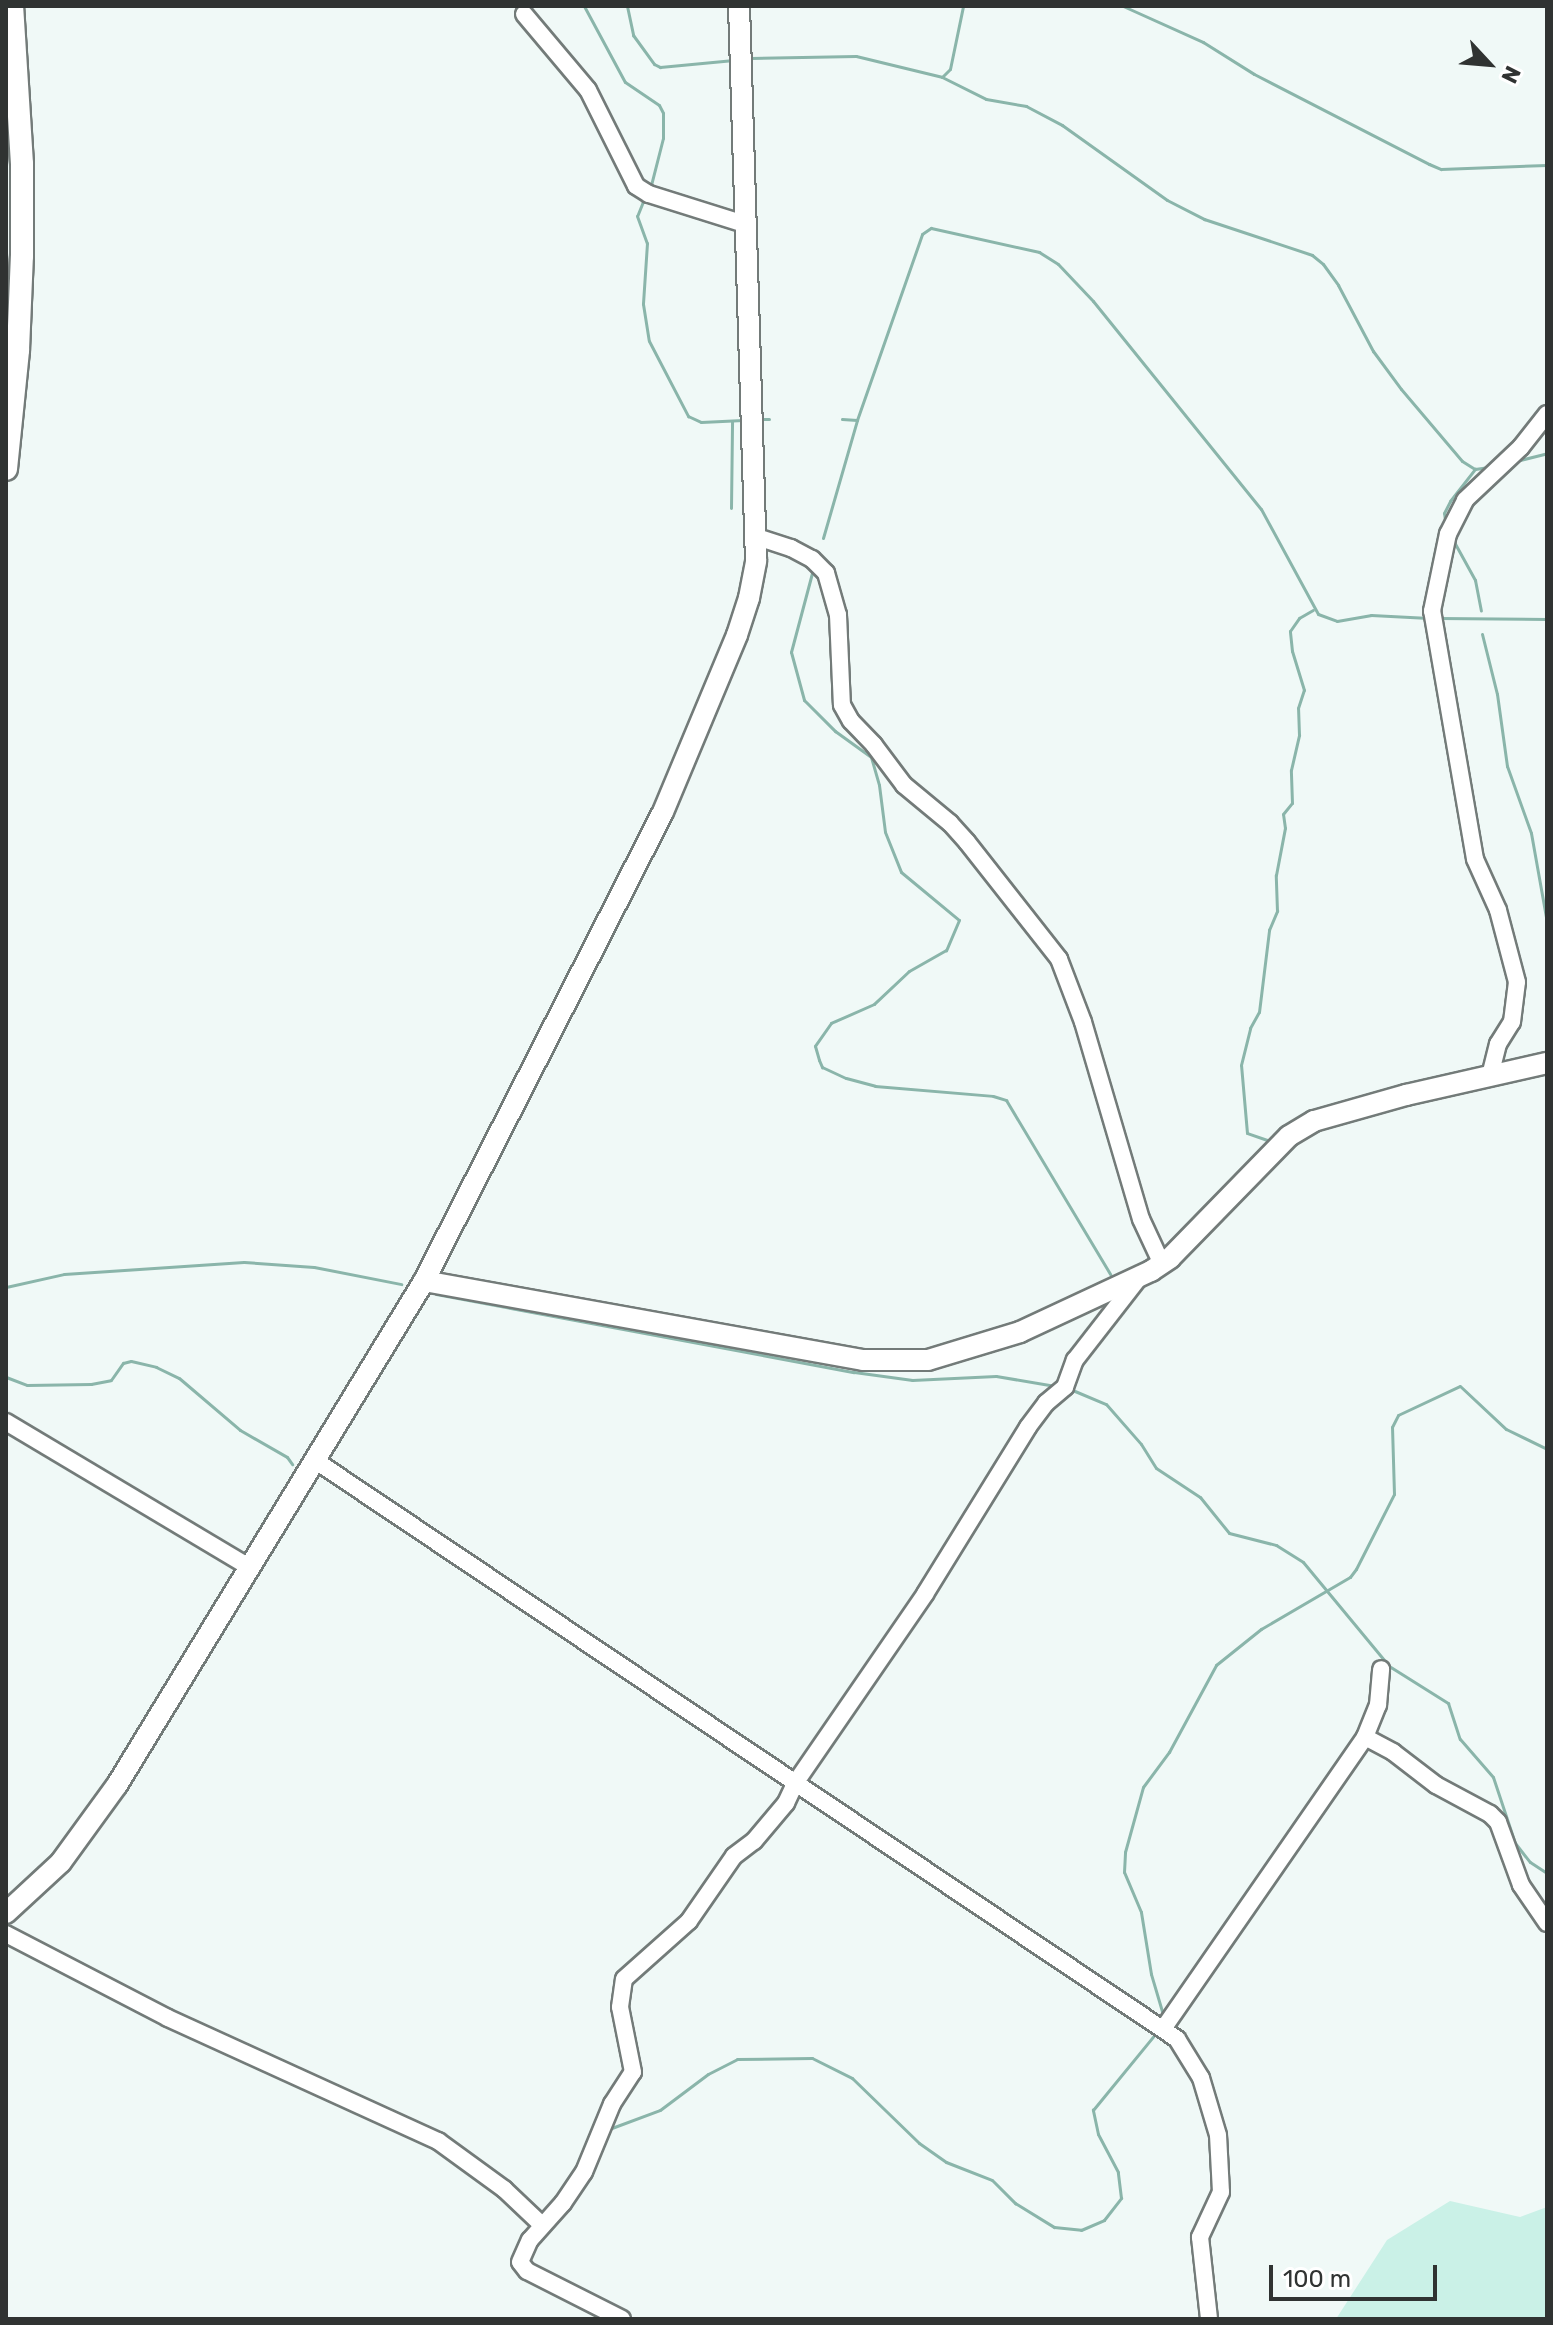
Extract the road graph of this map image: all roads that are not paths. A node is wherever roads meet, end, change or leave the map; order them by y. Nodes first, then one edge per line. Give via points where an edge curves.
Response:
1 (12, 6) edge
2 (739, 6) edge
3 (524, 14) dead end
4 (744, 224) junction
5 (1547, 414) edge
6 (6, 469) edge
7 (754, 536) junction
8 (1547, 1063) edge
9 (1490, 1076) junction
10 (1162, 1264) junction
11 (1138, 1279) junction
12 (424, 1281) junction
13 (6, 1422) edge
14 (316, 1461) junction
15 (249, 1567) junction
16 (1381, 1669) dead end
17 (1365, 1737) junction
18 (796, 1782) junction
19 (6, 1913) edge
20 (1547, 1923) edge
21 (6, 1934) edge
22 (1163, 2029) junction
23 (542, 2225) junction
24 (622, 2319) edge
25 (1209, 2319) edge

1 - 6 highway via 22,148 22,256
2 - 4 main road
3 - 4 street via 576,72 632,180 646,193
4 - 7 main road
5 - 9 street via 1465,500 1448,534 1432,611 1475,859 1498,910 1517,982 1512,1022 1498,1044
7 - 10 street via 791,548 826,573 838,615 842,705 851,721 904,785 950,823 1059,959 1141,1219
7 - 12 main road via 749,598 681,773
8 - 9 main road
9 - 10 main road via 1330,1115 1300,1128
10 - 11 main road
11 - 12 main road via 990,1342 928,1360 899,1361 863,1360
11 - 18 street via 1075,1360 1065,1387 1040,1409 925,1594
12 - 14 main road
13 - 15 street
14 - 15 main road
14 - 18 street
15 - 19 main road via 89,1825 44,1882
16 - 17 street via 1378,1705
17 - 20 street via 1436,1785 1482,1807 1498,1822 1528,1899
17 - 22 street
18 - 22 street
18 - 23 street via 780,1810 734,1856 689,1921 624,1979 620,2007 633,2072 612,2104 584,2172
21 - 23 street via 168,2018 438,2141 504,2189
22 - 25 street via 1193,2061 1218,2135 1221,2192 1200,2237
23 - 24 street via 523,2252 523,2267

